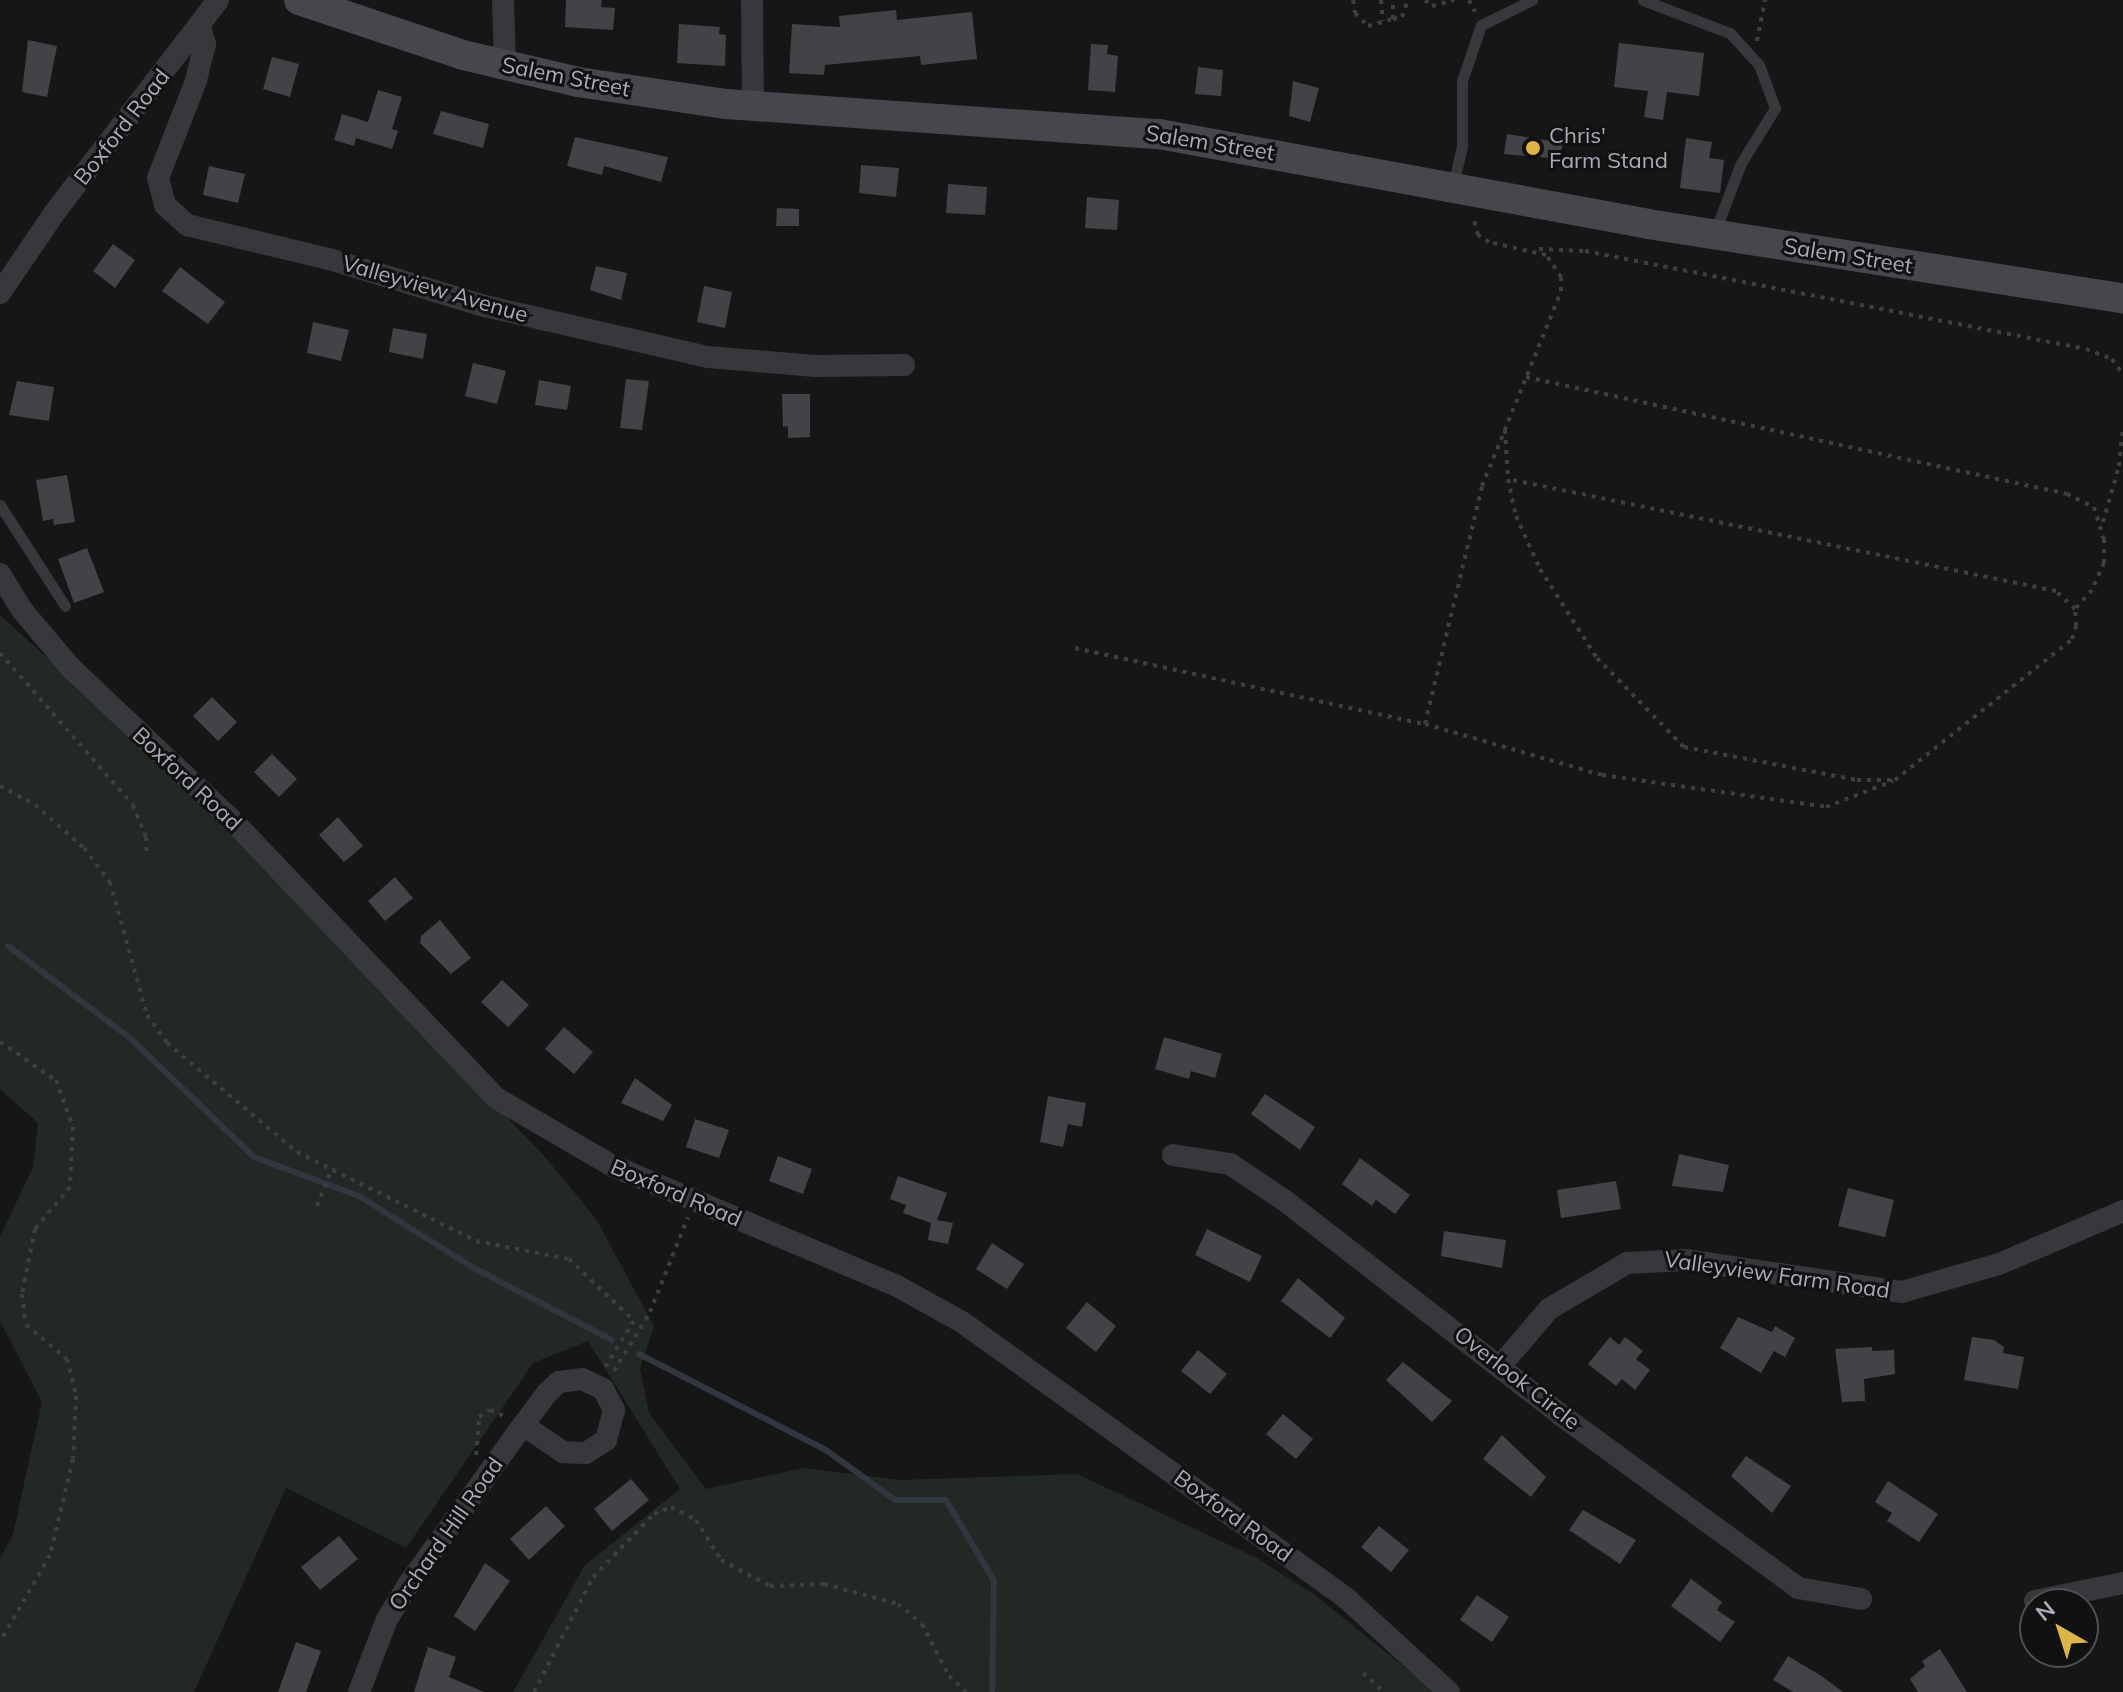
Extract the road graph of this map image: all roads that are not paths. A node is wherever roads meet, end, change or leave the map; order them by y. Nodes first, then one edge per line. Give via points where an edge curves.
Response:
1 (218, 0) edge
2 (299, 0) edge
3 (503, 0) edge
4 (752, 0) edge
5 (1532, 0) edge
6 (1643, 0) edge
7 (199, 25) junction
8 (505, 65) junction
9 (753, 106) junction
10 (1465, 188) junction
11 (1713, 234) junction
12 (0, 293) edge
13 (2123, 298) edge
14 (904, 365) dead end
15 (0, 505) edge
16 (0, 574) edge
17 (65, 606) dead end
18 (1173, 1155) dead end
19 (2123, 1211) edge
20 (1502, 1364) junction
21 (519, 1422) junction
22 (2123, 1583) edge
23 (2099, 1588) edge
24 (1861, 1599) dead end
25 (359, 1692) edge
26 (1449, 1692) edge

1 - 7 street, Boxford Road
2 - 8 main road, Salem Street
3 - 8 street
4 - 9 street
5 - 10 lane via 1481,25 1462,81
6 - 11 lane via 1730,33 1754,59 1775,108 1741,163
7 - 12 street, Boxford Road via 39,232
7 - 14 street, Valleyview Avenue via 205,44 196,81 158,178 165,205 187,225 329,259 485,306 708,357 815,366
8 - 9 main road, Salem Street via 578,82
9 - 10 main road, Salem Street via 1159,134
10 - 11 main road, Salem Street
11 - 13 main road, Salem Street
15 - 17 lane
16 - 26 street, Boxford Road via 22,610 70,667 237,825 496,1098 613,1166 897,1286 962,1322 1347,1599
18 - 20 street, Overlook Circle via 1230,1164
19 - 20 street, Valleyview Farm Road via 1999,1264 1902,1292 1685,1260 1627,1263 1549,1309
20 - 24 street, Overlook Circle via 1561,1415 1798,1588
21 - 21 street, Orchard Hill Road via 563,1452 593,1450 606,1440 614,1418 601,1382 582,1379 559,1382
21 - 25 street, Orchard Hill Road via 387,1619
22 - 23 street

